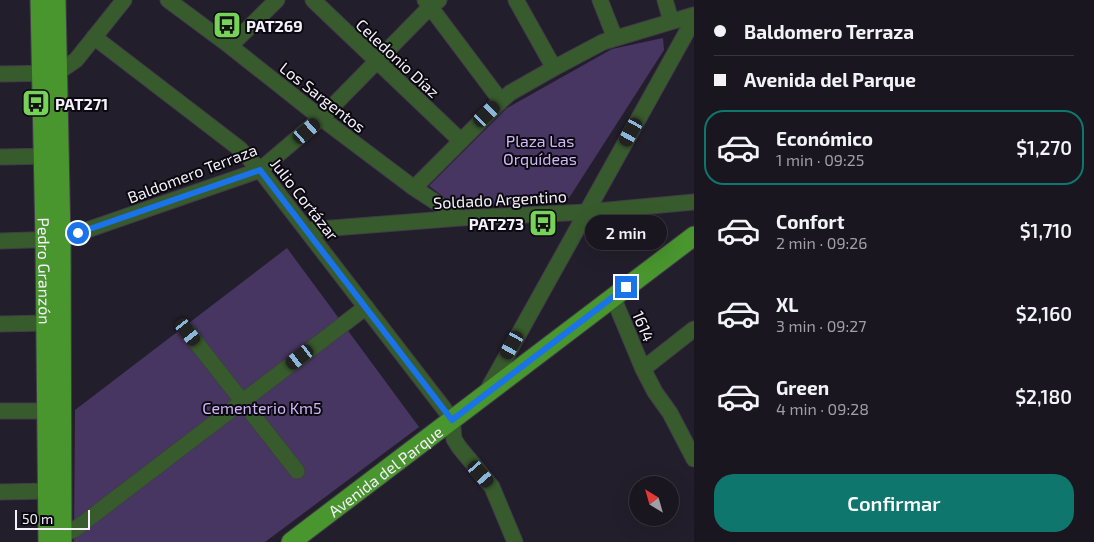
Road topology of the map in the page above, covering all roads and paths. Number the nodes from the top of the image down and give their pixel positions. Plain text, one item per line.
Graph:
1 (40, 0) edge
2 (56, 0) edge
3 (124, 0) edge
4 (168, 0) edge
5 (277, 0) edge
6 (313, 0) edge
7 (516, 0) edge
8 (600, 0) edge
9 (665, 0) edge
10 (431, 2) edge
11 (694, 17) edge
12 (671, 21) junction
13 (94, 37) junction
14 (615, 38) junction
15 (230, 46) junction
16 (376, 62) junction
17 (554, 68) junction
18 (50, 73) junction
19 (0, 74) edge
20 (501, 101) junction
21 (320, 118) junction
22 (461, 141) junction
23 (0, 156) edge
24 (51, 156) junction
25 (260, 170) junction
26 (414, 188) junction
27 (694, 202) edge
28 (587, 212) junction
29 (460, 218) junction
30 (308, 230) junction
31 (694, 236) edge
32 (53, 240) junction
33 (0, 241) edge
34 (613, 297) junction
35 (366, 307) junction
36 (46, 323) junction
37 (0, 324) edge
38 (694, 329) edge
39 (188, 332) dead end
40 (54, 354) junction
41 (643, 369) junction
42 (485, 395) junction
43 (243, 401) junction
44 (0, 411) edge
45 (47, 411) junction
46 (452, 420) junction
47 (694, 459) edge
48 (297, 471) dead end
49 (48, 491) junction
50 (0, 492) edge
51 (55, 538) edge
52 (291, 542) edge
53 (515, 542) edge

1 - 18 main road, Pedro Granzón
2 - 18 main road, Pedro Granzón
3 - 13 street
4 - 15 street, Los Sargentos
5 - 15 street
6 - 16 street, Celedonio Díaz
7 - 17 street
8 - 14 street
9 - 12 street
10 - 16 street, Baldomero Terraza
10 - 20 street
11 - 12 street
11 - 28 street
12 - 14 street
13 - 18 street
13 - 25 street, Julio Cortázar
14 - 17 street
15 - 21 street, Los Sargentos
16 - 21 street, Baldomero Terraza
16 - 22 street, Celedonio Díaz
17 - 20 street
18 - 19 street
18 - 24 main road, Pedro Granzón
20 - 22 street
21 - 25 street, Baldomero Terraza
21 - 26 street, Los Sargentos
22 - 26 street
23 - 24 street
24 - 32 main road, Pedro Granzón
25 - 30 street, Julio Cortázar
25 - 32 street, Baldomero Terraza
26 - 29 street, Los Sargentos
27 - 28 street, Soldado Argentino
28 - 29 street, Soldado Argentino
28 - 42 street
29 - 30 street, Soldado Argentino
30 - 35 street, Julio Cortázar
31 - 34 main road, Avenida del Parque
32 - 33 street, Baldomero Terraza
32 - 36 main road, Pedro Granzón
32 - 40 main road, Pedro Granzón
34 - 41 street, 1614
34 - 42 main road, Avenida del Parque
35 - 43 street
35 - 46 street, Julio Cortázar
36 - 37 street
36 - 40 main road, Pedro Granzón
38 - 41 street
39 - 43 street
40 - 45 main road, Pedro Granzón
40 - 51 main road, Pedro Granzón
41 - 47 street, 1614
42 - 46 main road, Avenida del Parque
43 - 48 street
43 - 51 street
44 - 45 street
45 - 49 main road, Pedro Granzón
46 - 52 main road, Avenida del Parque
46 - 53 street
49 - 50 street
49 - 51 main road, Pedro Granzón

